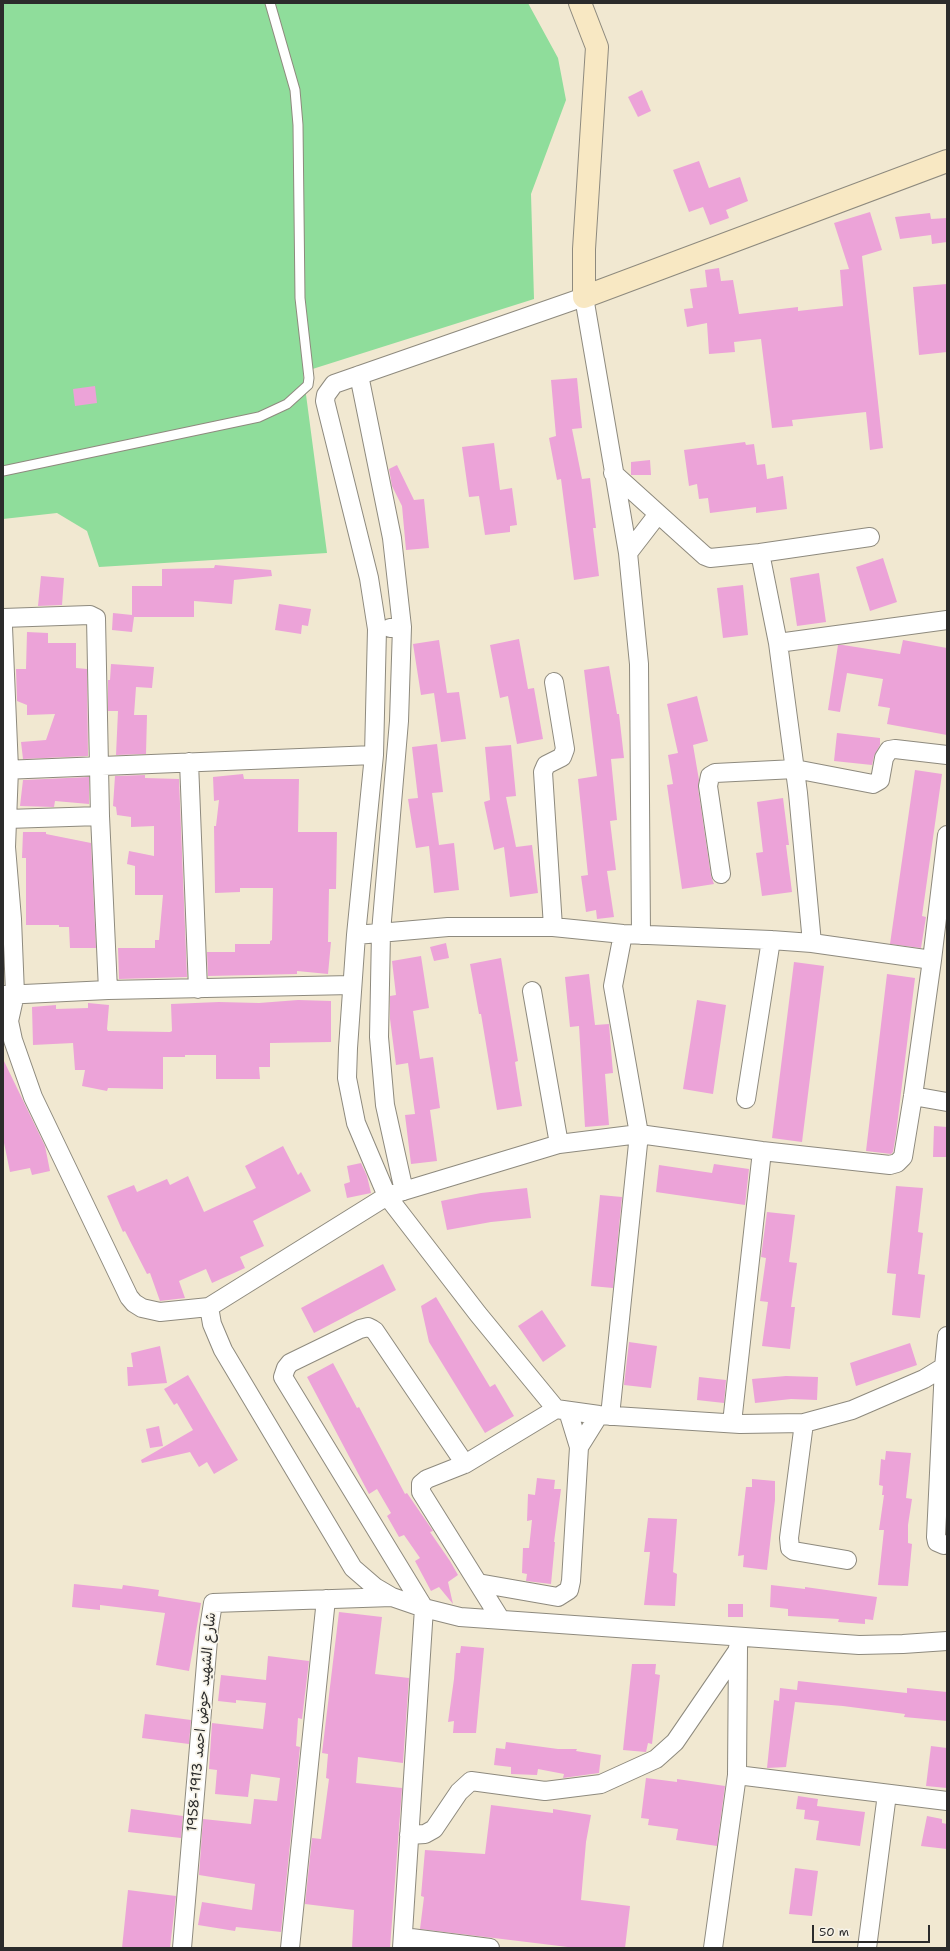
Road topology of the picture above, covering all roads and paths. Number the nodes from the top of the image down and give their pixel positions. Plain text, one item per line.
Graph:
1 (270, 3) edge
2 (580, 3) edge
3 (947, 161) edge
4 (584, 297) junction
5 (359, 375) junction
6 (3, 471) edge
7 (614, 473) junction
8 (658, 514) junction
9 (870, 537) dead end
10 (628, 553) junction
11 (760, 553) junction
12 (3, 618) edge
13 (947, 620) edge
14 (3, 627) edge
15 (402, 627) junction
16 (377, 629) junction
17 (778, 643) junction
18 (4, 675) edge
19 (554, 682) dead end
20 (374, 755) junction
21 (947, 755) edge
22 (189, 762) junction
23 (98, 766) junction
24 (795, 769) junction
25 (6, 770) edge
26 (100, 816) junction
27 (7, 819) junction
28 (947, 835) edge
29 (4, 847) edge
30 (721, 874) dead end
31 (8, 920) edge
32 (553, 927) junction
33 (381, 932) junction
34 (623, 934) junction
35 (356, 935) junction
36 (641, 935) junction
37 (771, 940) junction
38 (812, 943) junction
39 (932, 960) junction
40 (352, 985) junction
41 (198, 989) junction
42 (108, 990) junction
43 (532, 991) dead end
44 (9, 995) edge
45 (913, 1096) junction
46 (746, 1100) dead end
47 (947, 1102) edge
48 (639, 1134) junction
49 (559, 1144) junction
50 (762, 1151) junction
51 (404, 1191) junction
52 (387, 1196) junction
53 (209, 1307) junction
54 (947, 1336) edge
55 (945, 1366) edge
56 (562, 1410) junction
57 (604, 1416) junction
58 (732, 1423) junction
59 (804, 1423) junction
60 (579, 1447) junction
61 (465, 1464) junction
62 (947, 1544) edge
63 (847, 1560) dead end
64 (478, 1583) junction
65 (392, 1598) junction
66 (326, 1599) junction
67 (424, 1608) junction
68 (501, 1620) junction
69 (947, 1640) edge
70 (738, 1643) junction
71 (737, 1775) junction
72 (887, 1794) junction
73 (947, 1801) edge
74 (409, 1835) junction
75 (402, 1943) edge
76 (182, 1948) edge
77 (290, 1948) edge
78 (490, 1948) edge
79 (713, 1948) edge
80 (867, 1948) edge

1 - 6 lane
2 - 4 street
3 - 4 street
4 - 5 street
4 - 7 street
5 - 15 street
5 - 16 street
7 - 8 street
7 - 10 street
8 - 10 street
8 - 11 street
9 - 11 street
10 - 36 street
11 - 17 street
12 - 23 street
13 - 17 street
14 - 18 street
15 - 16 street
15 - 33 street
16 - 20 street
17 - 24 street
18 - 25 street
19 - 32 street
20 - 22 street
20 - 35 street
21 - 24 street
22 - 23 street
22 - 41 street
23 - 25 street
23 - 26 street
24 - 30 street
24 - 38 street
25 - 27 street
26 - 27 street
26 - 42 street
27 - 29 street
28 - 39 street
29 - 31 street
31 - 44 street
32 - 33 street
32 - 34 street
33 - 35 street
33 - 51 street
34 - 36 street
34 - 48 street
35 - 40 street
36 - 37 street
37 - 38 street
37 - 46 street
38 - 39 street
39 - 45 street
40 - 41 street
40 - 52 street
41 - 42 street
42 - 44 street
43 - 49 street
44 - 53 street
45 - 47 street
45 - 50 street
48 - 49 street
48 - 50 street
48 - 57 street
49 - 51 street
50 - 58 street
51 - 52 street
52 - 53 street
52 - 56 street
53 - 65 street
54 - 55 street
55 - 59 street
55 - 62 street
56 - 57 street
56 - 60 street
56 - 61 street
57 - 58 street
57 - 60 street
58 - 59 street
59 - 63 street
60 - 64 street
61 - 64 street
61 - 67 street
64 - 68 street
65 - 66 street, شارع الشهيد حوض احمد 1913-1958
65 - 67 street
66 - 76 street, شارع الشهيد حوض احمد 1913-1958
66 - 77 street
67 - 68 street
67 - 74 street
68 - 70 street
69 - 70 street
70 - 71 street
70 - 74 street
71 - 72 street
71 - 79 street
72 - 73 street
72 - 80 street
74 - 75 street
75 - 78 street

